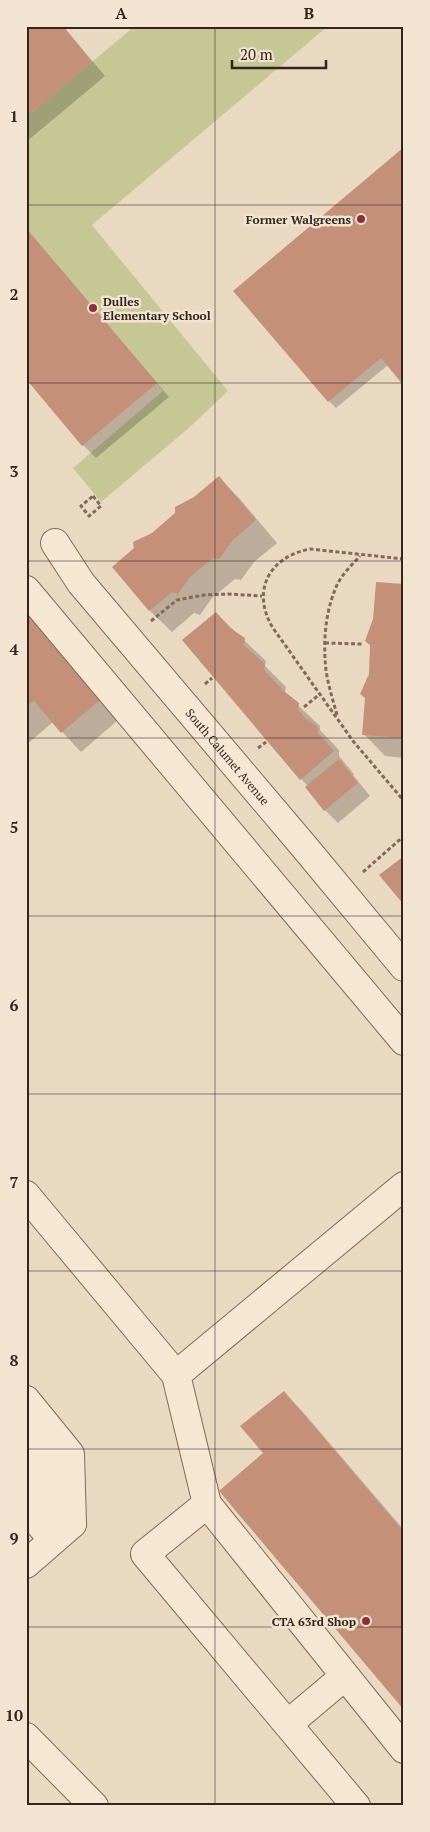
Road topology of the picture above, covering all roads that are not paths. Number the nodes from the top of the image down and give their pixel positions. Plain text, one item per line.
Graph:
1 (55, 543) dead end
2 (26, 590) edge
3 (404, 967) edge
4 (404, 1041) edge
5 (404, 1186) edge
6 (26, 1195) edge
7 (176, 1375) junction
8 (26, 1400) edge
9 (26, 1437) edge
10 (26, 1471) edge
11 (70, 1489) junction
12 (207, 1504) junction
13 (26, 1508) edge
14 (43, 1546) edge
15 (346, 1676) junction
16 (288, 1724) junction
17 (26, 1737) edge
18 (404, 1748) edge
19 (94, 1806) edge
20 (356, 1806) edge

1 - 3 lane, South Calumet Avenue
2 - 4 lane
5 - 7 lane
6 - 7 lane
7 - 12 lane
8 - 11 lane
9 - 11 lane
10 - 14 lane
11 - 14 lane
12 - 15 lane
12 - 16 lane
13 - 14 lane
15 - 16 lane
15 - 18 lane
16 - 20 lane
17 - 19 lane

